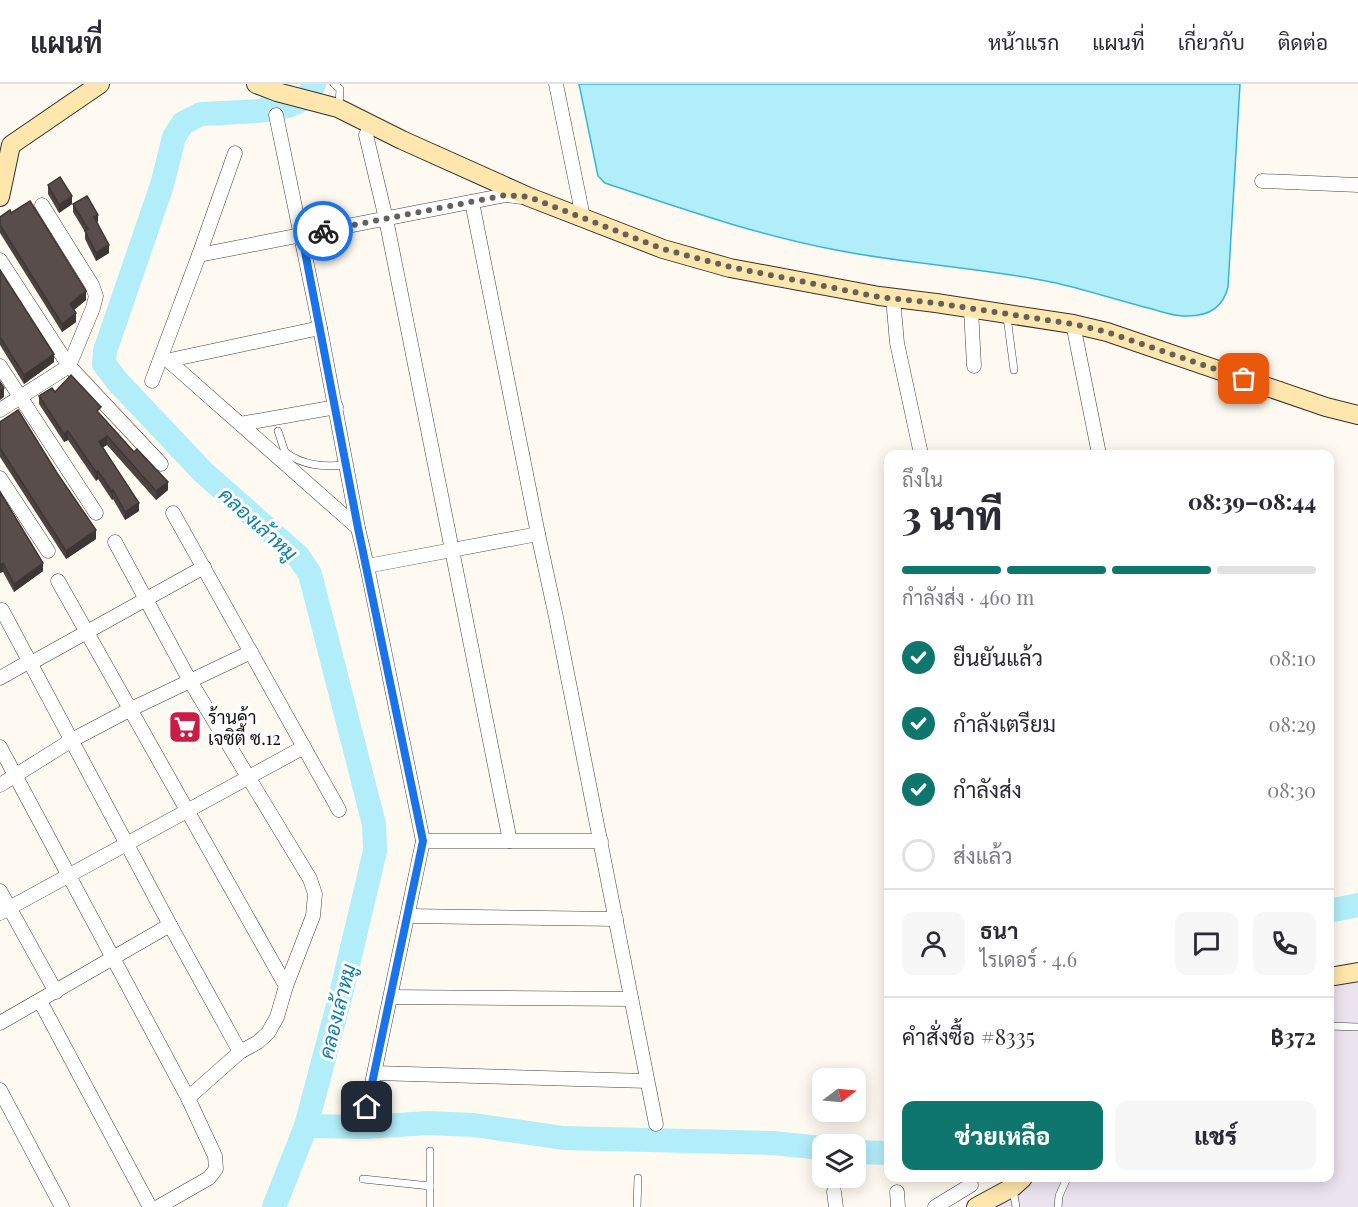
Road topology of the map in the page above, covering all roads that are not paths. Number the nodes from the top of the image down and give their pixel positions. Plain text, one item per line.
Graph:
1 (92, 84) edge
2 (100, 84) edge
3 (256, 84) edge
4 (334, 84) edge
5 (556, 84) edge
6 (334, 107) junction
7 (276, 115) dead end
8 (366, 135) dead end
9 (0, 150) edge
10 (235, 153) dead end
11 (1262, 181) dead end
12 (1358, 185) edge
13 (0, 197) edge
14 (529, 197) junction
15 (472, 202) junction
16 (42, 204) dead end
17 (583, 217) junction
18 (386, 219) junction
19 (302, 236) junction
20 (199, 255) junction
21 (0, 260) edge
22 (893, 298) junction
23 (971, 309) junction
24 (1006, 314) junction
25 (1073, 324) junction
26 (320, 328) junction
27 (166, 358) junction
28 (0, 366) edge
29 (69, 366) junction
30 (974, 366) dead end
31 (1014, 370) dead end
32 (152, 381) dead end
33 (21, 397) junction
34 (336, 408) junction
35 (0, 410) edge
36 (1358, 415) edge
37 (240, 424) junction
38 (278, 431) dead end
39 (920, 450) edge
40 (1098, 450) edge
41 (161, 464) dead end
42 (346, 465) junction
43 (0, 478) edge
44 (96, 513) dead end
45 (173, 513) dead end
46 (358, 528) junction
47 (538, 534) junction
48 (115, 542) dead end
49 (453, 549) junction
50 (48, 551) dead end
51 (367, 566) junction
52 (204, 567) junction
53 (58, 581) dead end
54 (146, 598) junction
55 (2, 610) dead end
56 (86, 632) junction
57 (251, 652) junction
58 (30, 662) junction
59 (0, 678) edge
60 (190, 681) junction
61 (129, 710) junction
62 (72, 740) junction
63 (0, 747) edge
64 (304, 747) junction
65 (15, 776) junction
66 (248, 777) junction
67 (0, 785) edge
68 (339, 810) dead end
69 (187, 811) junction
70 (423, 841) junction
71 (510, 841) junction
72 (601, 841) junction
73 (126, 843) junction
74 (69, 875) junction
75 (0, 891) edge
76 (5, 910) edge
77 (408, 916) junction
78 (616, 919) junction
79 (170, 925) junction
80 (115, 958) junction
81 (1358, 972) edge
82 (1334, 976) edge
83 (286, 986) junction
84 (56, 992) junction
85 (391, 997) junction
86 (631, 999) junction
87 (40, 1001) junction
88 (0, 1023) edge
89 (1334, 1026) edge
90 (1358, 1027) edge
91 (240, 1052) junction
92 (375, 1073) junction
93 (647, 1081) junction
94 (0, 1090) edge
95 (188, 1098) junction
96 (367, 1107) dead end
97 (656, 1124) dead end
98 (430, 1151) dead end
99 (638, 1178) dead end
100 (363, 1179) dead end
101 (1018, 1182) edge
102 (1065, 1182) edge
103 (970, 1185) dead end
104 (430, 1186) junction
105 (834, 1192) dead end
106 (897, 1192) dead end
107 (62, 1207) edge
108 (150, 1207) edge
109 (158, 1207) edge
110 (430, 1207) edge
111 (637, 1207) edge
112 (836, 1207) edge
113 (898, 1207) edge
114 (934, 1207) edge
115 (976, 1207) edge
116 (1016, 1207) edge
117 (1058, 1207) edge

1 - 9 street
2 - 13 street
3 - 6 street
4 - 6 lane
5 - 17 street
6 - 14 street
7 - 19 street
8 - 18 street
10 - 20 street
11 - 12 street
14 - 15 street
14 - 17 street
15 - 18 street
15 - 47 street
16 - 29 street
17 - 22 street
18 - 19 street
18 - 49 street
19 - 20 street
19 - 26 street
20 - 27 street
21 - 29 street
22 - 23 street
22 - 39 street
23 - 24 street
23 - 30 street
24 - 25 street
24 - 31 lane
25 - 36 street
25 - 40 street
26 - 27 street
26 - 34 street
27 - 32 street
27 - 37 street
28 - 33 street
29 - 33 street
29 - 41 street
33 - 35 street
33 - 44 street
34 - 37 street
34 - 42 street
37 - 46 street
38 - 42 lane
42 - 46 street
43 - 50 street
45 - 52 street
46 - 51 street
47 - 49 street
47 - 72 street
48 - 54 street
49 - 51 street
49 - 71 street
51 - 70 street
52 - 54 street
52 - 57 street
53 - 56 street
54 - 56 street
54 - 60 street
55 - 58 street
56 - 58 street
56 - 61 street
57 - 60 street
57 - 64 street
58 - 59 street
58 - 62 street
60 - 61 street
60 - 66 street
61 - 62 street
61 - 69 street
62 - 65 street
62 - 73 street
63 - 65 street
64 - 66 street
64 - 68 street
65 - 67 street
65 - 74 street
66 - 69 street
66 - 83 street
69 - 73 street
69 - 83 street
70 - 71 street
70 - 77 street
71 - 72 street
72 - 78 street
73 - 74 street
73 - 79 street
74 - 76 street
74 - 80 street
75 - 76 street
76 - 84 street
77 - 78 street
77 - 85 street
78 - 86 street
79 - 80 street
79 - 91 street
80 - 84 street
80 - 95 street
81 - 82 street
83 - 91 street
84 - 87 street
85 - 86 street
85 - 92 street
86 - 93 street
87 - 88 street
87 - 108 street
89 - 90 lane
91 - 95 street
92 - 93 street
92 - 96 street
93 - 97 street
94 - 107 street
95 - 109 street
98 - 104 lane
99 - 111 lane
100 - 104 lane
101 - 115 street
101 - 116 lane
102 - 117 lane
103 - 114 street
104 - 110 lane
105 - 112 street
106 - 113 street

